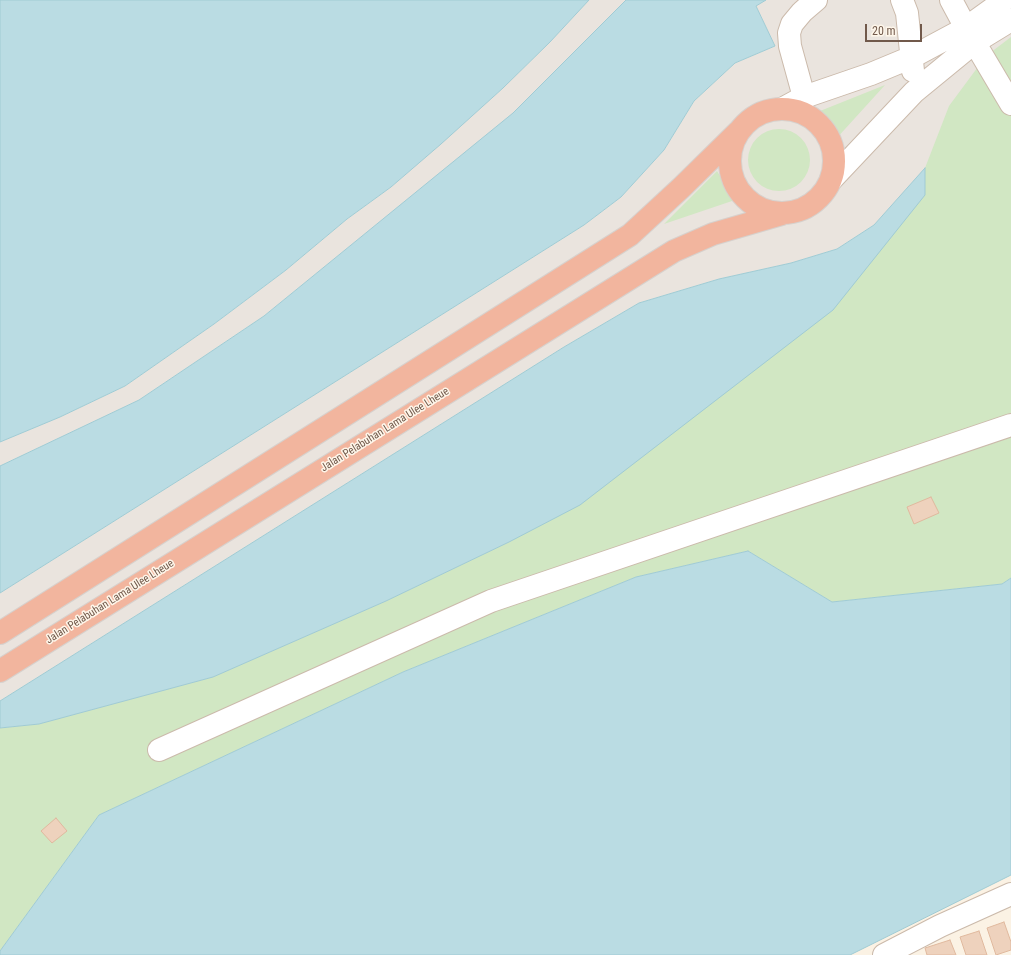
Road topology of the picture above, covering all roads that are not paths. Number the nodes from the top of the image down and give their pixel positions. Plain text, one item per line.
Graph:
1 (816, 0) edge
2 (902, 0) edge
3 (951, 0) edge
4 (1006, 21) edge
5 (971, 35) junction
6 (912, 57) junction
7 (914, 92) junction
8 (804, 97) junction
9 (1011, 104) edge
10 (782, 109) junction
11 (738, 132) junction
12 (831, 180) junction
13 (782, 214) junction
14 (1011, 425) edge
15 (0, 633) edge
16 (0, 671) edge
17 (159, 750) dead end
18 (1011, 894) edge
19 (884, 955) edge

1 - 8 street
2 - 6 street
3 - 5 street
4 - 5 street
5 - 6 street
5 - 7 street
5 - 9 street
6 - 7 street
6 - 8 street
7 - 12 street
8 - 10 street
10 - 11 highway
10 - 12 highway
11 - 13 highway
11 - 15 highway
12 - 13 highway
13 - 16 highway, Jalan Pelabuhan Lama Ulee Lheue
14 - 17 street
18 - 19 street

